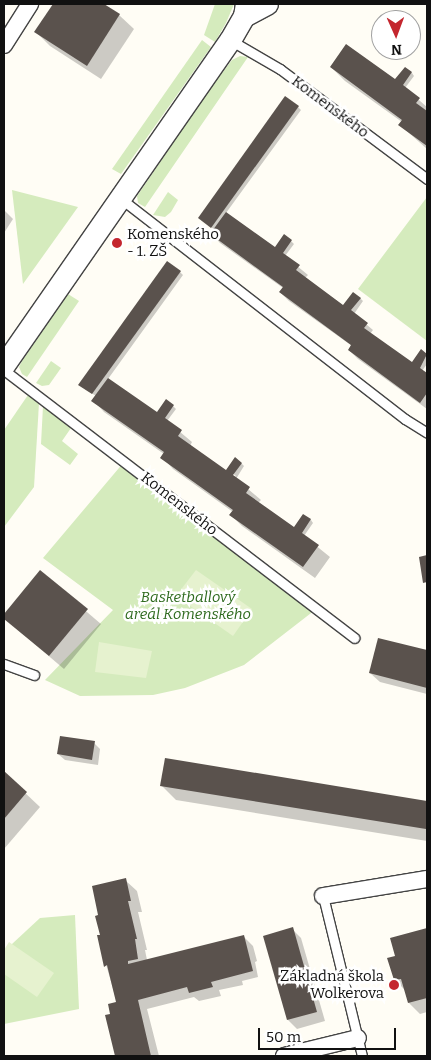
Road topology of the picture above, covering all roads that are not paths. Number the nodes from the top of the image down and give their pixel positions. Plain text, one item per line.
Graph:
1 (30, 4) edge
2 (267, 4) edge
3 (245, 10) edge
4 (230, 40) junction
5 (4, 45) edge
6 (427, 179) edge
7 (119, 197) junction
8 (4, 365) edge
9 (4, 370) edge
10 (427, 433) edge
11 (354, 638) dead end
12 (4, 664) edge
13 (34, 675) dead end
14 (427, 879) edge
15 (323, 896) joint
16 (358, 1038) junction
17 (284, 1056) edge
18 (362, 1056) edge

1 - 5 street
2 - 3 street
3 - 4 street
4 - 6 lane, Komenského
4 - 7 street
7 - 8 street
7 - 10 lane
9 - 11 lane, Komenského
12 - 13 lane
14 - 15 street
15 - 16 lane
16 - 17 street
16 - 18 lane

